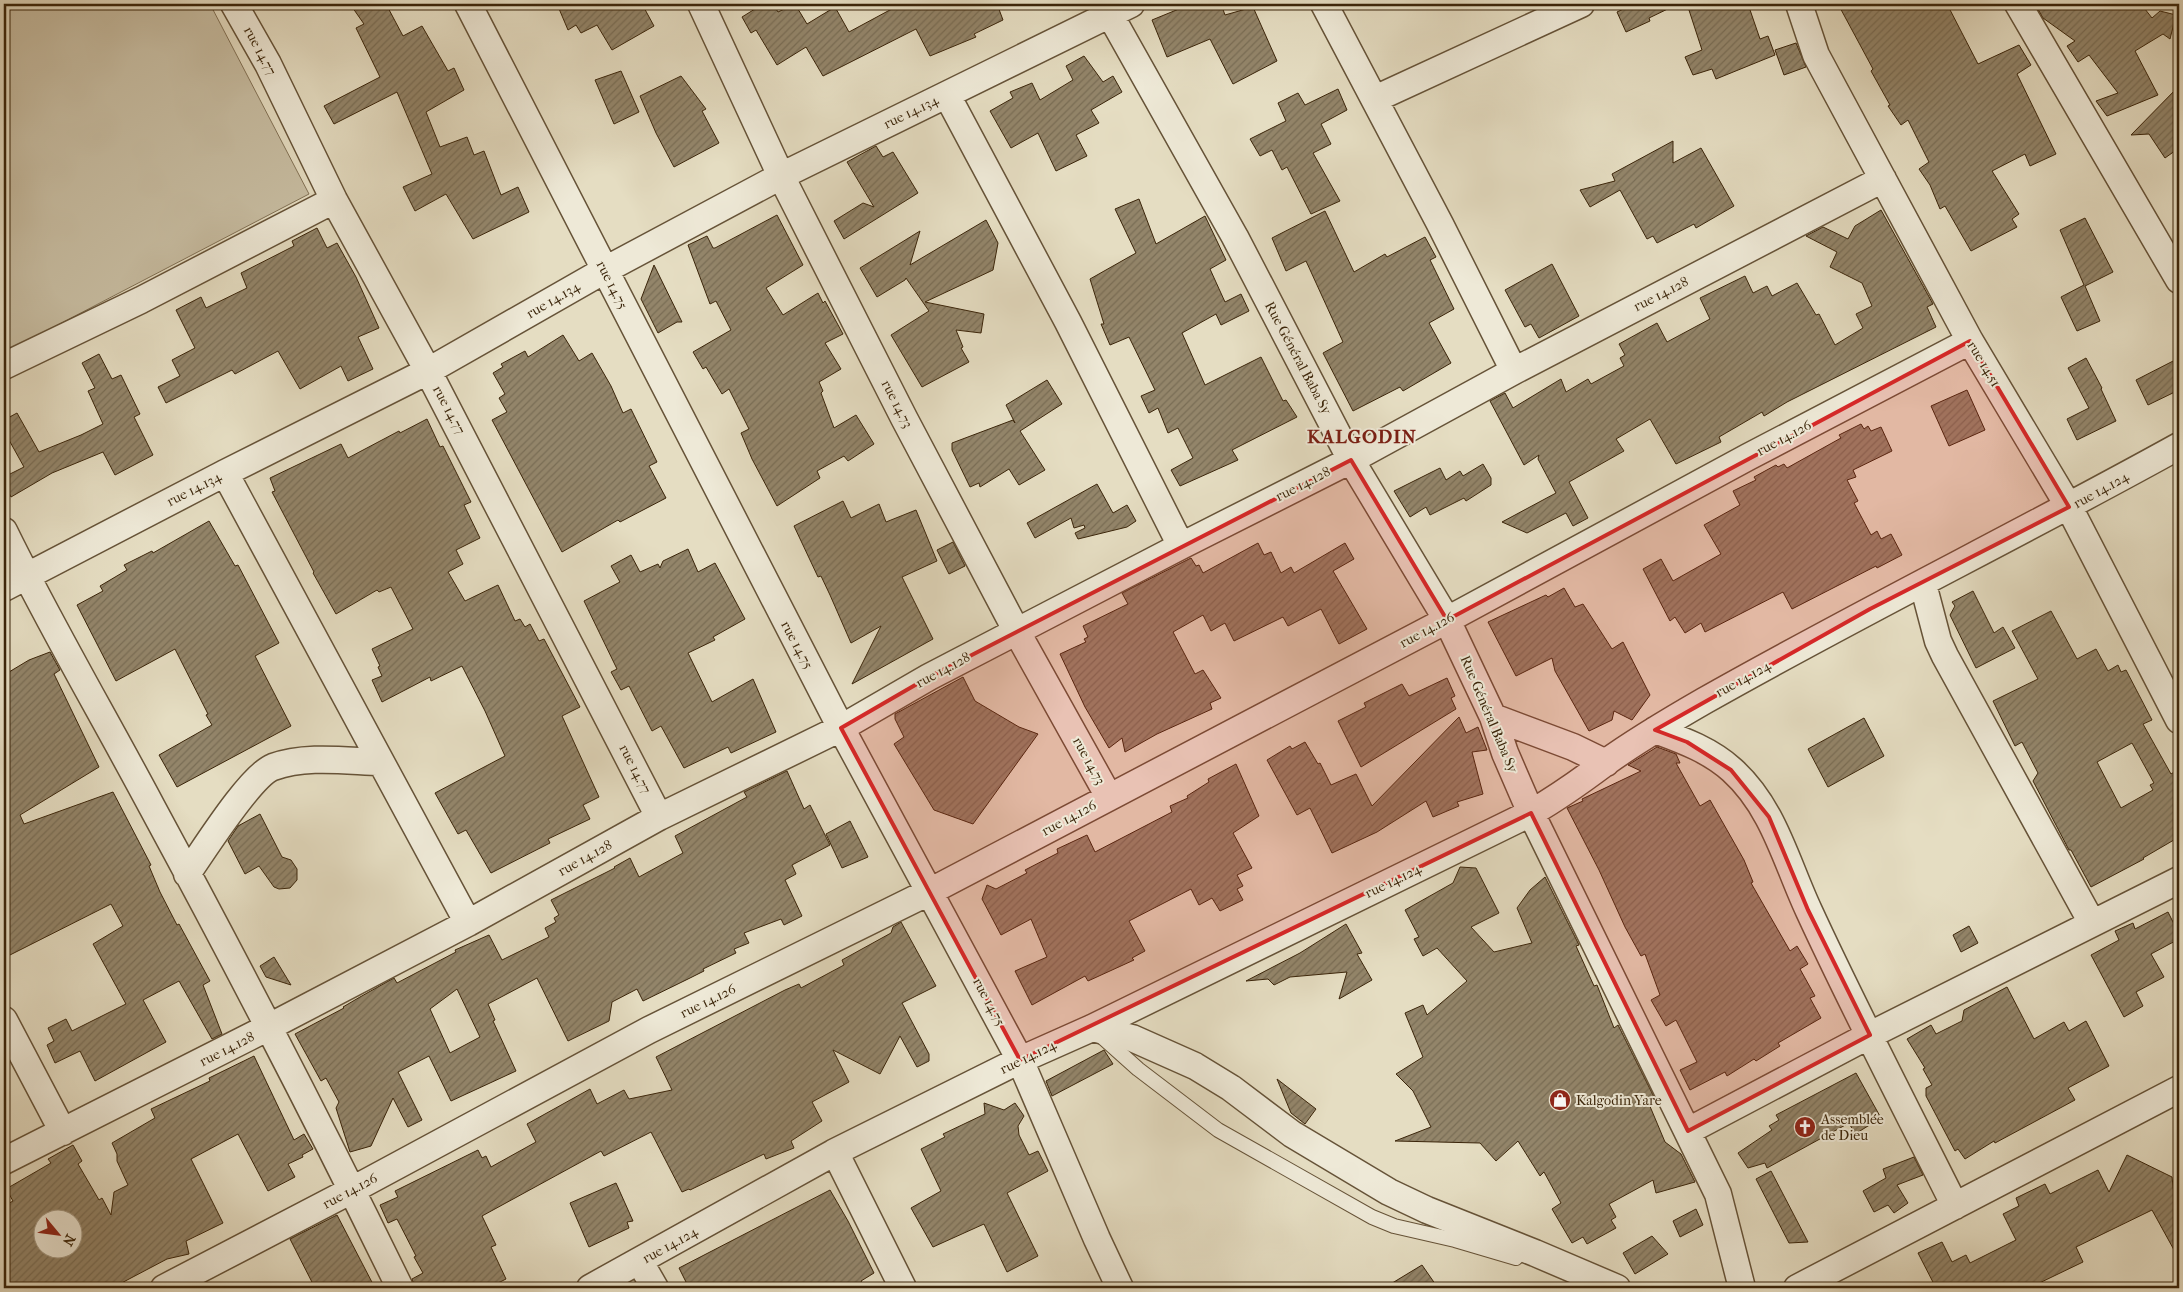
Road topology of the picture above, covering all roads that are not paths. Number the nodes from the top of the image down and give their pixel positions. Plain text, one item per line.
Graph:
1 (234, 4) edge
2 (468, 4) edge
3 (701, 4) edge
4 (1324, 4) edge
5 (1581, 4) edge
6 (1799, 4) edge
7 (2018, 4) edge
8 (1114, 7) edge
9 (947, 95) junction
10 (1375, 99) junction
11 (781, 176) junction
12 (1883, 179) junction
13 (334, 200) junction
14 (605, 270) junction
15 (2179, 280) edge
16 (1970, 341) junction
17 (4, 366) edge
18 (428, 371) junction
19 (1514, 371) junction
20 (2179, 446) edge
21 (1351, 460) junction
22 (225, 473) junction
23 (2069, 507) junction
24 (4, 531) edge
25 (1181, 546) junction
26 (15, 582) edge
27 (1923, 584) junction
28 (1447, 620) junction
29 (1017, 632) junction
30 (1493, 717) junction
31 (2179, 720) edge
32 (841, 728) junction
33 (1655, 730) junction
34 (381, 762) junction
35 (1606, 762) junction
36 (1109, 797) junction
37 (1530, 814) junction
38 (659, 817) junction
39 (187, 874) junction
40 (2179, 880) edge
41 (930, 892) junction
42 (468, 923) junction
43 (2092, 923) junction
44 (4, 1020) edge
45 (267, 1028) junction
46 (1092, 1028) junction
47 (1870, 1035) junction
48 (1020, 1060) junction
49 (2179, 1090) edge
50 (1688, 1131) junction
51 (64, 1132) junction
52 (835, 1152) junction
53 (4, 1161) edge
54 (352, 1190) junction
55 (1955, 1206) junction
56 (640, 1262) junction
57 (1578, 1271) junction
58 (164, 1288) edge
59 (400, 1288) edge
60 (590, 1288) edge
61 (655, 1288) edge
62 (903, 1288) edge
63 (1120, 1288) edge
64 (1616, 1288) edge
65 (1742, 1288) edge
66 (1797, 1288) edge

1 - 13 street, rue 14.77
2 - 14 street, rue 14.75
3 - 11 street, rue 14.73
4 - 10 street
5 - 10 street
6 - 12 street, rue 14.51
7 - 15 street
8 - 9 street, rue 14.134
8 - 21 street, Rue Général Baba Sy
9 - 11 street, rue 14.134
9 - 25 street
10 - 19 street
11 - 14 street, rue 14.134
11 - 29 street, rue 14.73
12 - 16 street, rue 14.51
12 - 19 street, rue 14.128
13 - 17 street
13 - 18 street, rue 14.77
14 - 18 street, rue 14.134
14 - 32 street, rue 14.75
16 - 23 street, rue 14.51
16 - 28 street, rue 14.126
18 - 22 street, rue 14.134
18 - 38 street, rue 14.77
19 - 21 street, rue 14.128
20 - 23 street, rue 14.124
21 - 25 street, rue 14.128
21 - 28 street, Rue Général Baba Sy
22 - 26 street, rue 14.134
22 - 34 street
23 - 27 street, rue 14.124
23 - 31 street, rue 14.51
24 - 26 street
25 - 29 street, rue 14.128
26 - 39 street
27 - 33 street, rue 14.124
27 - 43 street
28 - 30 street, Rue Général Baba Sy
28 - 36 street, rue 14.126
29 - 32 street, rue 14.128
29 - 36 street, rue 14.73
30 - 35 street
30 - 37 street, Rue Général Baba Sy
32 - 38 street, rue 14.128
32 - 41 street, rue 14.75
33 - 35 street, rue 14.124
33 - 47 street
34 - 39 street
34 - 42 street
35 - 37 street, rue 14.124
36 - 41 street, rue 14.126
37 - 46 street, rue 14.124
37 - 50 street, Rue Général Baba Sy
38 - 42 street, rue 14.128
39 - 45 street
40 - 43 street
41 - 48 street, rue 14.75
41 - 54 street, rue 14.126
42 - 45 street, rue 14.128
43 - 47 street
44 - 51 street
45 - 51 street, rue 14.128
45 - 54 street
46 - 48 street, rue 14.124
46 - 57 street
46 - 57 lane
47 - 50 street
47 - 55 street
48 - 52 street, rue 14.124
48 - 63 street, rue 14.75
49 - 55 street
50 - 65 street, Rue Général Baba Sy
51 - 53 street, rue 14.128
52 - 56 street, rue 14.124
52 - 62 street
54 - 58 street, rue 14.126
54 - 59 street
55 - 66 street
56 - 60 street, rue 14.124
56 - 61 street
57 - 64 street

